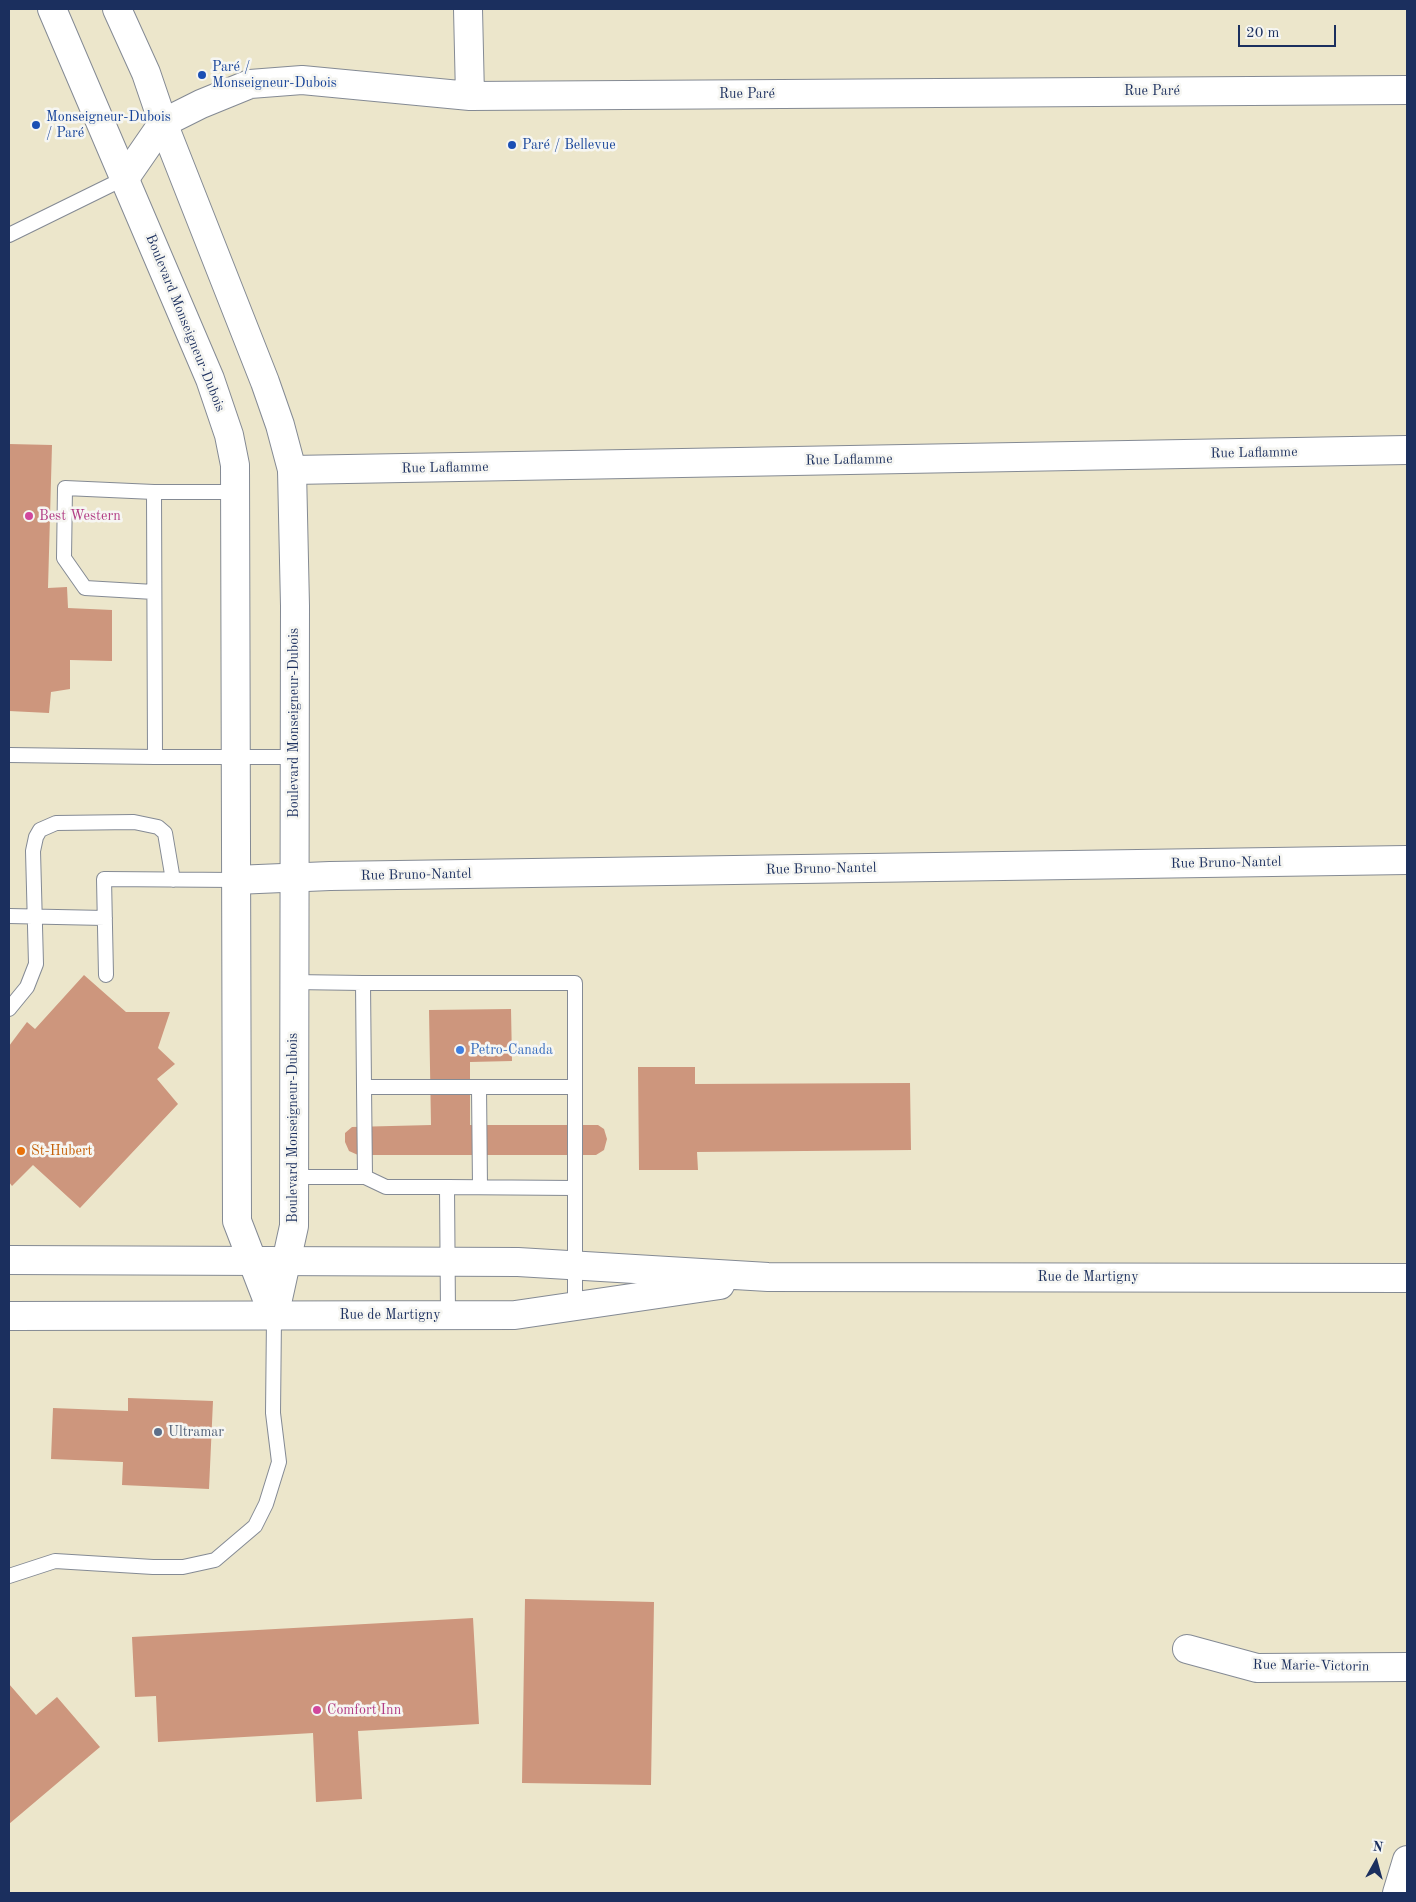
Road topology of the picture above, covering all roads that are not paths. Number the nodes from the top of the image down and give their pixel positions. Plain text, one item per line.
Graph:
1 (52, 9) edge
2 (117, 9) edge
3 (468, 9) edge
4 (1407, 90) edge
5 (470, 96) junction
6 (163, 123) junction
7 (125, 178) junction
8 (9, 235) edge
9 (1407, 450) edge
10 (292, 470) junction
11 (154, 492) junction
12 (236, 492) junction
13 (154, 592) junction
14 (9, 755) edge
15 (155, 757) junction
16 (236, 757) junction
17 (293, 757) junction
18 (1407, 860) edge
19 (293, 877) junction
20 (173, 880) junction
21 (235, 880) junction
22 (9, 916) edge
23 (34, 917) junction
24 (105, 918) junction
25 (106, 975) dead end
26 (293, 982) junction
27 (358, 983) junction
28 (9, 1009) edge
29 (364, 1087) junction
30 (479, 1087) junction
31 (575, 1087) junction
32 (294, 1176) junction
33 (365, 1177) junction
34 (447, 1187) junction
35 (480, 1187) junction
36 (575, 1188) junction
37 (9, 1260) edge
38 (251, 1261) junction
39 (287, 1261) junction
40 (447, 1262) junction
41 (576, 1264) junction
42 (768, 1277) junction
43 (1407, 1278) edge
44 (576, 1308) junction
45 (448, 1315) junction
46 (9, 1316) edge
47 (274, 1317) junction
48 (9, 1576) edge
49 (1187, 1649) dead end
50 (1407, 1667) edge
51 (1407, 1860) edge
52 (1397, 1893) edge

1 - 7 street, Boulevard Monseigneur-Dubois
2 - 6 street, Boulevard Monseigneur-Dubois
3 - 5 street
4 - 5 street, Rue Paré
5 - 6 street, Rue Paré
6 - 7 street, Rue Paré
6 - 10 street, Boulevard Monseigneur-Dubois
7 - 8 lane
7 - 12 street, Boulevard Monseigneur-Dubois
9 - 10 street, Rue Laflamme
10 - 17 street, Boulevard Monseigneur-Dubois
11 - 12 lane
11 - 13 lane
11 - 13 lane
12 - 16 street, Boulevard Monseigneur-Dubois
13 - 15 lane
14 - 15 lane
15 - 16 lane
16 - 17 lane
16 - 21 street, Boulevard Monseigneur-Dubois
17 - 19 street, Boulevard Monseigneur-Dubois
18 - 19 street, Rue Bruno-Nantel
19 - 21 street, Rue Bruno-Nantel
19 - 26 street, Boulevard Monseigneur-Dubois
20 - 21 lane
20 - 23 lane
20 - 24 lane
21 - 38 street, Boulevard Monseigneur-Dubois
22 - 23 lane
23 - 24 lane
23 - 28 lane
24 - 25 lane
26 - 27 lane
26 - 32 street, Boulevard Monseigneur-Dubois
27 - 29 lane
27 - 31 lane
29 - 30 lane
29 - 33 lane
30 - 31 lane
30 - 35 lane
31 - 36 lane
32 - 33 lane
32 - 39 street, Boulevard Monseigneur-Dubois
33 - 34 lane
34 - 35 lane
34 - 40 lane
35 - 36 lane
36 - 41 lane
37 - 38 street, Rue de Martigny
38 - 39 street, Rue de Martigny
38 - 47 street, Boulevard Monseigneur-Dubois
39 - 40 street, Rue de Martigny
39 - 47 street, Boulevard Monseigneur-Dubois
40 - 41 street, Rue de Martigny
40 - 45 lane
41 - 42 street, Rue de Martigny
41 - 44 lane
42 - 43 street, Rue de Martigny
42 - 44 street, Rue de Martigny
44 - 45 street, Rue de Martigny
45 - 47 street, Rue de Martigny
46 - 47 street, Rue de Martigny
47 - 48 lane
49 - 50 street, Rue Marie-Victorin
51 - 52 street

